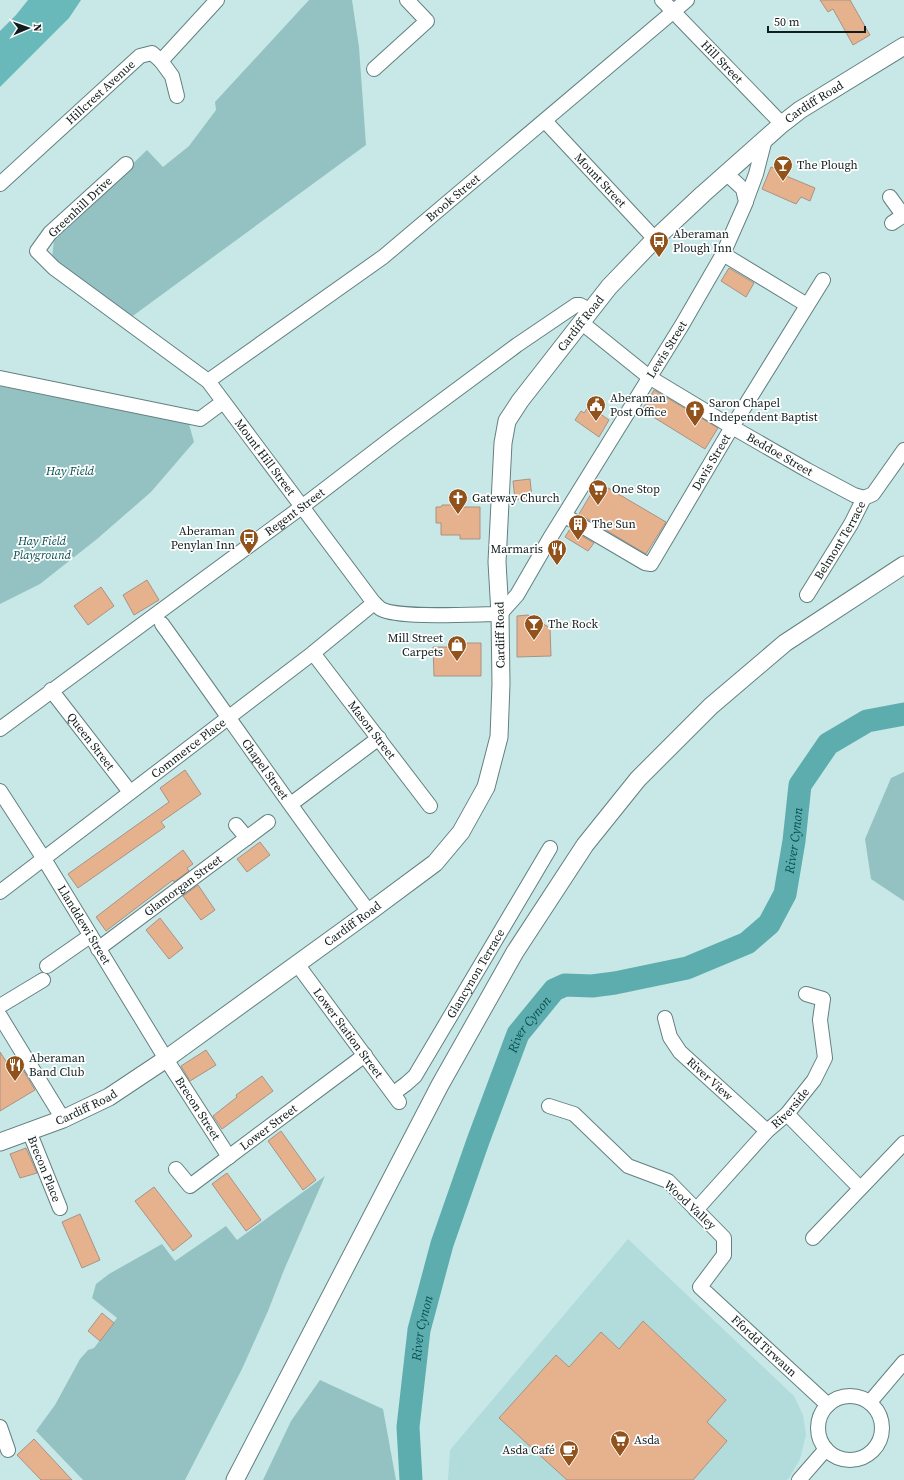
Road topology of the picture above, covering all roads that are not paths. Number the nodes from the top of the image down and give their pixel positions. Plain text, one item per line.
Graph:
1 (217, 0) edge
2 (406, 0) edge
3 (662, 0) edge
4 (687, 0) edge
5 (673, 12) junction
6 (904, 46) edge
7 (161, 60) junction
8 (374, 69) dead end
9 (177, 96) dead end
10 (545, 121) junction
11 (782, 124) junction
12 (765, 139) junction
13 (126, 164) dead end
14 (726, 174) junction
15 (0, 184) edge
16 (890, 197) dead end
17 (746, 202) junction
18 (900, 218) edge
19 (655, 239) junction
20 (37, 251) joint
21 (724, 254) junction
22 (823, 280) dead end
23 (807, 305) junction
24 (586, 317) junction
25 (649, 377) junction
26 (0, 378) edge
27 (208, 381) junction
28 (223, 402) junction
29 (732, 427) junction
30 (904, 450) edge
31 (864, 498) junction
32 (303, 506) junction
33 (565, 516) junction
34 (904, 565) edge
35 (807, 595) dead end
36 (374, 603) junction
37 (500, 614) junction
38 (162, 624) dead end
39 (313, 653) junction
40 (51, 690) junction
41 (229, 716) junction
42 (0, 728) edge
43 (379, 738) junction
44 (0, 791) edge
45 (130, 792) junction
46 (292, 804) junction
47 (430, 806) dead end
48 (268, 822) dead end
49 (236, 825) dead end
50 (247, 838) junction
51 (550, 848) dead end
52 (44, 859) junction
53 (0, 892) edge
54 (369, 912) junction
55 (90, 936) junction
56 (98, 949) junction
57 (297, 964) junction
58 (47, 966) dead end
59 (43, 980) dead end
60 (806, 994) dead end
61 (0, 1006) edge
62 (665, 1018) dead end
63 (1, 1021) edge
64 (365, 1055) junction
65 (166, 1059) junction
66 (396, 1097) joint
67 (549, 1106) dead end
68 (787, 1114) junction
69 (63, 1119) junction
70 (29, 1131) junction
71 (767, 1132) junction
72 (0, 1142) edge
73 (904, 1143) edge
74 (229, 1157) junction
75 (176, 1168) dead end
76 (860, 1188) junction
77 (60, 1208) dead end
78 (696, 1210) junction
79 (813, 1238) dead end
80 (700, 1287) joint
81 (904, 1362) edge
82 (870, 1402) junction
83 (828, 1405) junction
84 (0, 1427) edge
85 (826, 1449) junction
86 (8, 1450) dead end
87 (235, 1480) edge
88 (799, 1480) edge

1 - 7 street
2 - 8 street
3 - 5 street, Hill Street
4 - 5 street, Brook Street
5 - 10 street, Brook Street
5 - 11 street, Hill Street
6 - 11 main road, Cardiff Road
7 - 9 street
7 - 15 street, Hillcrest Avenue
10 - 19 street, Mount Street
10 - 27 street, Brook Street
11 - 12 main road, Cardiff Road
12 - 14 main road, Cardiff Road
12 - 17 street, Lewis Street
13 - 20 street, Greenhill Drive
14 - 17 street
14 - 19 main road, Cardiff Road
16 - 18 street
17 - 21 street, Lewis Street
19 - 24 main road, Cardiff Road
20 - 27 street, Mount Hill Street
21 - 23 street
21 - 25 street, Lewis Street
22 - 23 street, Davis Street
23 - 29 street, Davis Street
24 - 25 street, Beddoe Street
24 - 32 street, Regent Street
24 - 37 main road, Cardiff Road
25 - 29 street, Beddoe Street
25 - 33 street, Lewis Street
26 - 28 street
27 - 28 street, Mount Hill Street
28 - 32 street, Mount Hill Street
29 - 31 street, Beddoe Street
29 - 33 street, Davis Street
30 - 31 street, Belmont Terrace
31 - 35 street, Belmont Terrace
32 - 36 street, Mount Hill Street
32 - 40 street, Regent Street
33 - 37 street, Lewis Street
34 - 87 main road
36 - 37 street, Mount Hill Street
36 - 39 street, Commerce Place
37 - 54 main road, Cardiff Road
38 - 41 street, Chapel Street
39 - 41 street, Commerce Place
39 - 43 street, Mason Street
40 - 42 street, Regent Street
40 - 45 street, Queen Street
41 - 45 street, Commerce Place
41 - 46 street, Chapel Street
43 - 46 street
43 - 47 street, Mason Street
44 - 52 street, Llanddewi Street
45 - 52 street, Commerce Place
46 - 54 street, Chapel Street
48 - 50 street, Glamorgan Street
49 - 50 street
50 - 56 street, Glamorgan Street
51 - 66 street, Glancynon Terrace
52 - 53 street, Commerce Place
52 - 55 street, Llanddewi Street
54 - 57 main road, Cardiff Road
55 - 56 street, Llanddewi Street
55 - 58 street
56 - 65 street, Llanddewi Street
57 - 64 street, Lower Station Street
57 - 65 main road, Cardiff Road
59 - 61 street
60 - 68 street, Riverside
62 - 71 street, River View
63 - 69 street
64 - 66 street, Lower Station Street
64 - 74 street, Lower Street
65 - 69 main road, Cardiff Road
65 - 74 street, Brecon Street
67 - 78 street, Wood Valley
68 - 71 street, Riverside
68 - 76 street
69 - 70 main road, Cardiff Road
70 - 72 main road, Cardiff Road
70 - 77 street, Brecon Place
71 - 78 street, Riverside
73 - 76 street
74 - 75 street, Lower Street
76 - 79 street
78 - 80 street, Wood Valley
80 - 83 street, Ffordd Tirwaun
81 - 82 street
82 - 83 street
82 - 85 street
83 - 85 street
84 - 86 street
85 - 88 street

